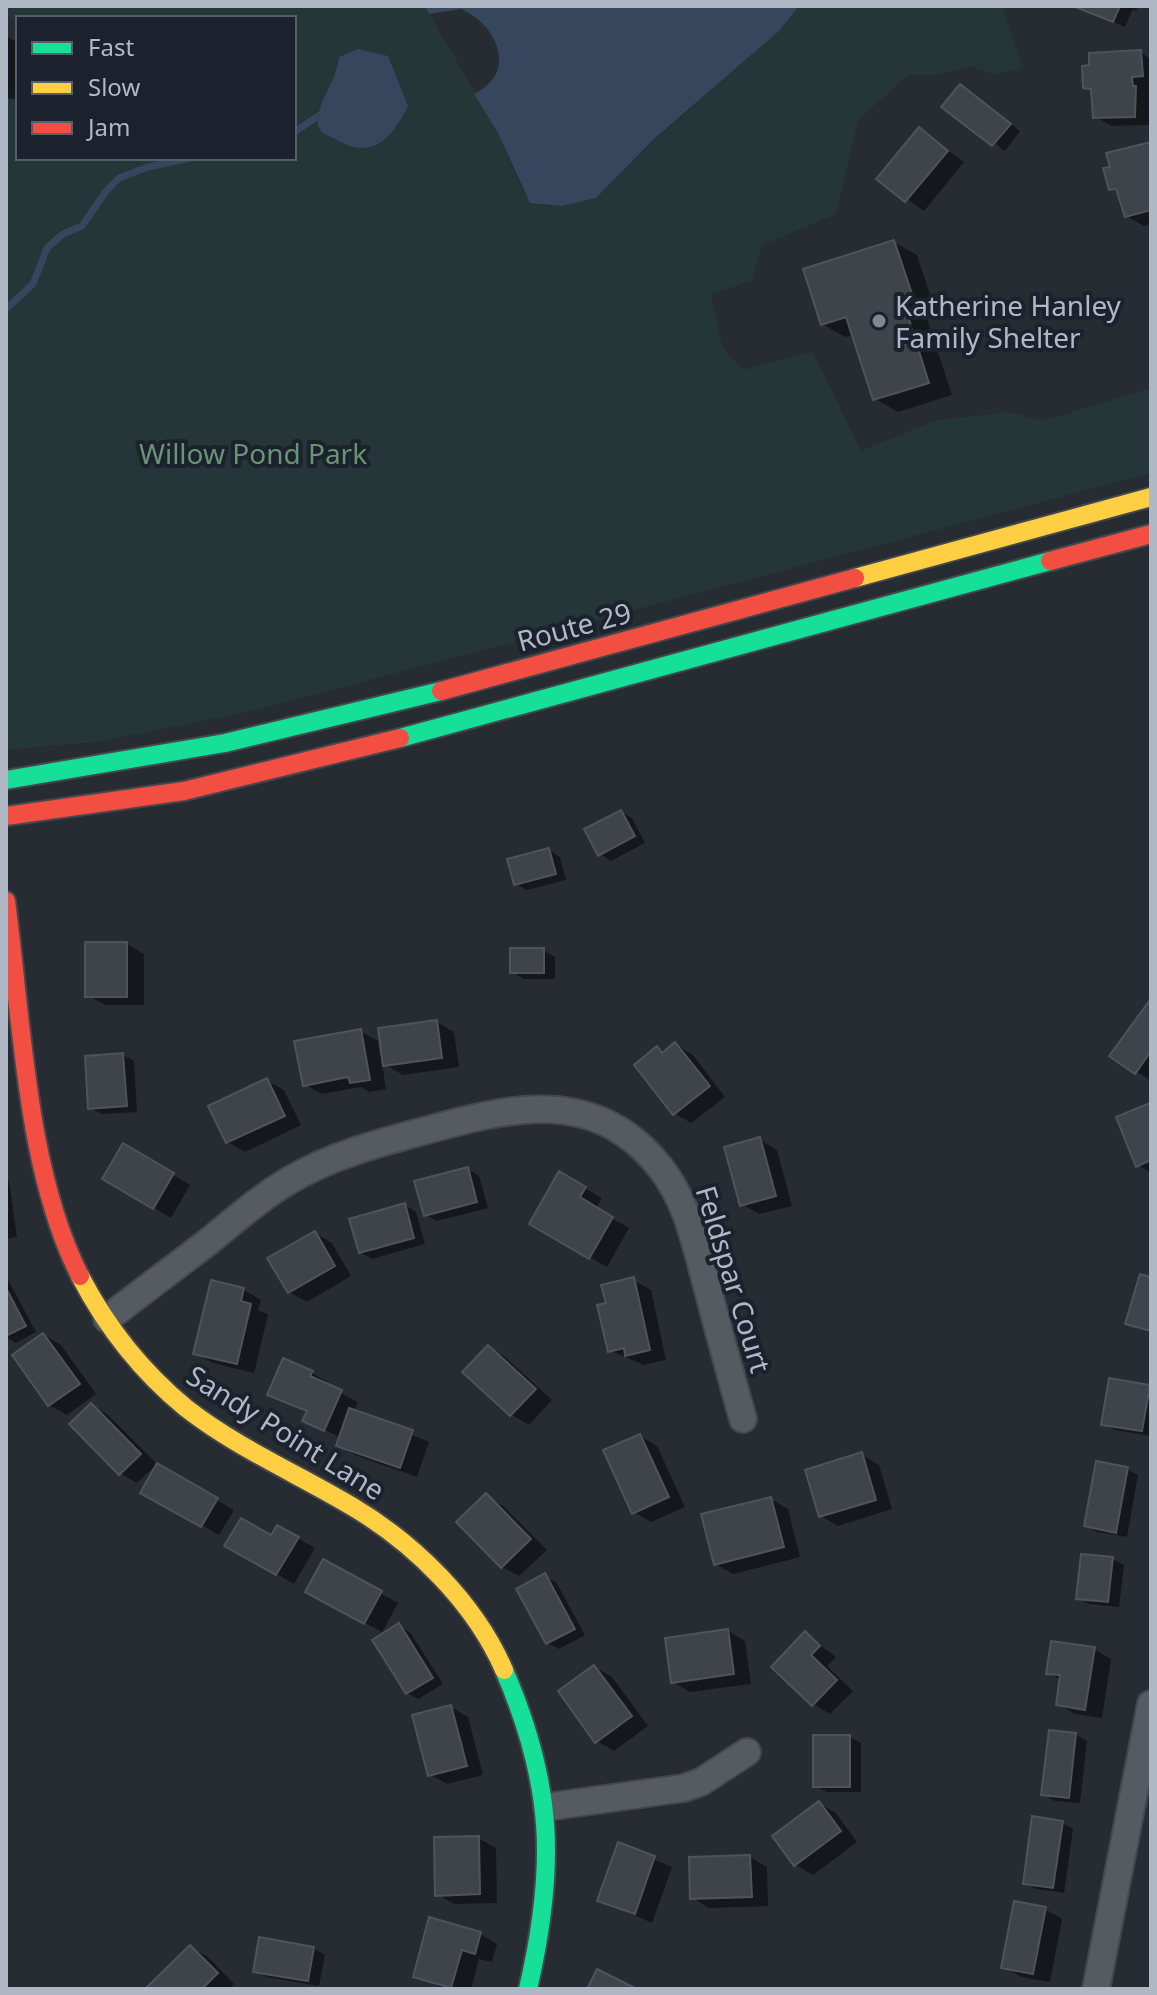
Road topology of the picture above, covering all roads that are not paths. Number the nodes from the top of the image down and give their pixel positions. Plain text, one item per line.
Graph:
1 (1151, 497) edge
2 (1151, 534) edge
3 (6, 780) edge
4 (6, 816) edge
5 (6, 901) edge
6 (107, 1319) junction
7 (743, 1419) dead end
8 (1151, 1704) edge
9 (747, 1752) dead end
10 (547, 1807) junction
11 (528, 1989) edge
12 (1096, 1989) edge

1 - 3 main road, Route 29
2 - 4 main road
5 - 6 main road, Sandy Point Lane
6 - 7 street, Feldspar Court
6 - 10 main road, Sandy Point Lane
8 - 12 street
9 - 10 street
10 - 11 main road, Sandy Point Lane

